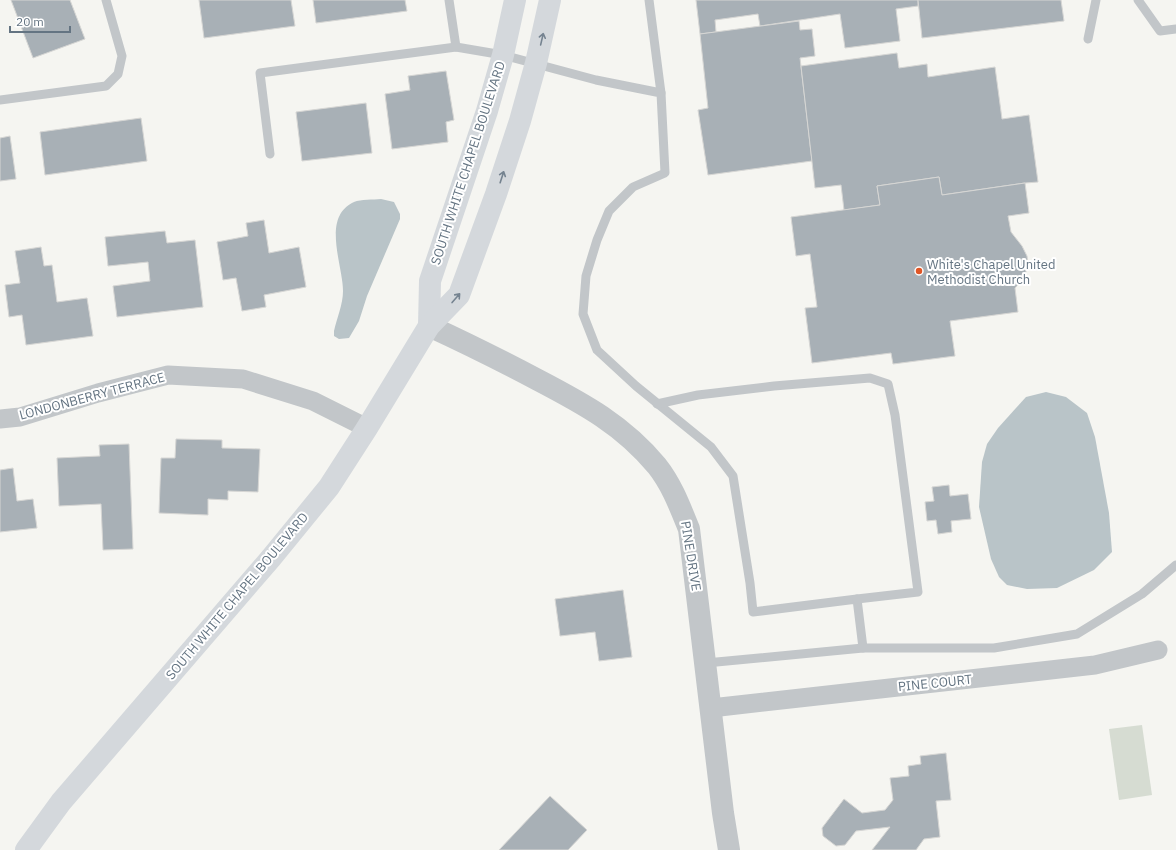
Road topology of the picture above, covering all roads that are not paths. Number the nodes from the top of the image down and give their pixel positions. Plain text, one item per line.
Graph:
1 (106, 0) edge
2 (449, 0) edge
3 (515, 0) edge
4 (550, 0) edge
5 (648, 0) edge
6 (1096, 0) edge
7 (1138, 0) edge
8 (1176, 29) edge
9 (1088, 39) dead end
10 (456, 47) junction
11 (503, 54) junction
12 (536, 63) junction
13 (661, 93) junction
14 (0, 100) edge
15 (270, 154) dead end
16 (429, 326) junction
17 (657, 404) junction
18 (0, 419) edge
19 (367, 428) junction
20 (1176, 565) edge
21 (857, 599) junction
22 (863, 648) junction
23 (1158, 650) dead end
24 (706, 663) junction
25 (711, 708) junction
26 (26, 850) edge
27 (729, 850) edge

1 - 14 lane
2 - 10 lane
3 - 11 main road, SOUTH WHITE CHAPEL BOULEVARD
12 -> 4 main road, SOUTH WHITE CHAPEL BOULEVARD
5 - 13 lane
6 - 9 lane
7 - 8 lane
10 - 11 lane
10 - 15 lane
11 - 12 lane
11 - 16 main road, SOUTH WHITE CHAPEL BOULEVARD
12 - 13 lane
16 -> 12 main road, SOUTH WHITE CHAPEL BOULEVARD
13 - 17 lane
16 - 19 main road, SOUTH WHITE CHAPEL BOULEVARD
16 - 24 street, PINE DRIVE
17 - 21 lane
17 - 21 lane
18 - 19 street, LONDONBERRY TERRACE
19 - 26 main road, SOUTH WHITE CHAPEL BOULEVARD
20 - 22 lane
21 - 22 lane
22 - 24 lane
23 - 25 street, PINE COURT
24 - 25 street, PINE DRIVE
25 - 27 street, PINE DRIVE

